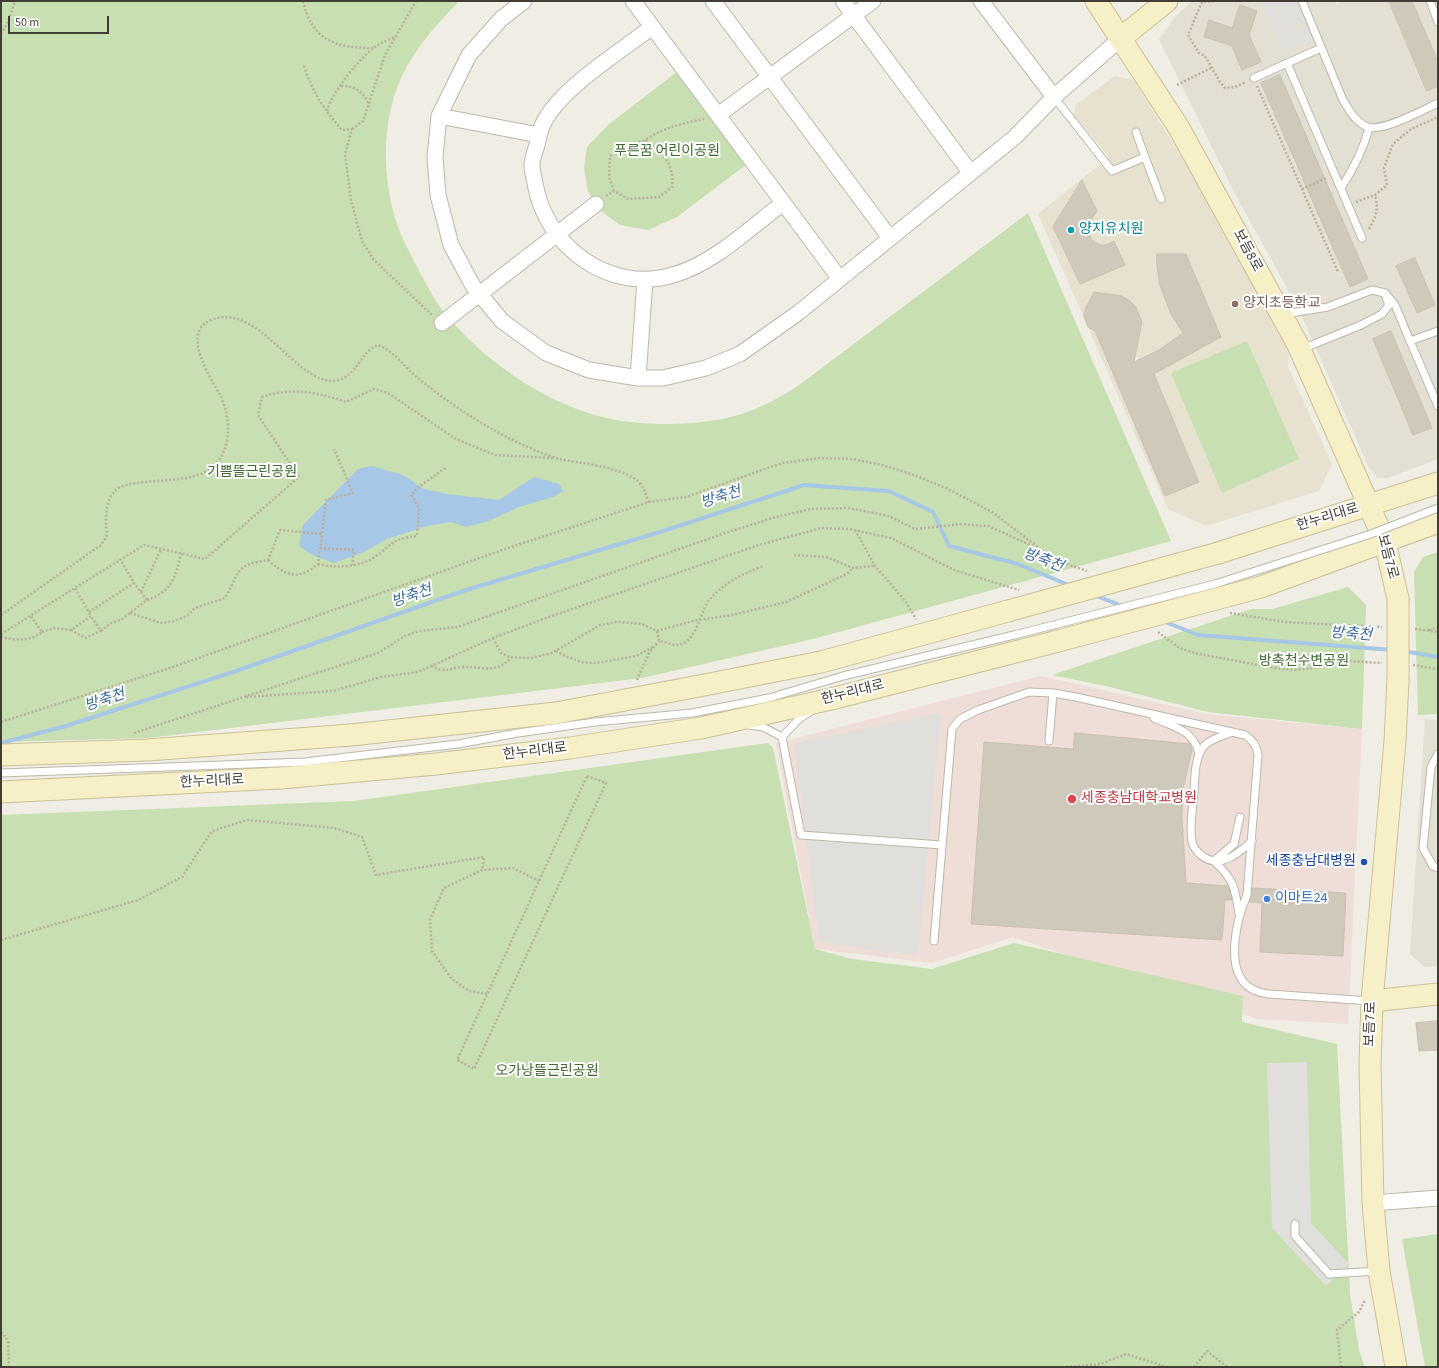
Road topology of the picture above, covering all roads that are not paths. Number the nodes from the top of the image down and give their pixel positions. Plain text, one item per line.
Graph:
1 (524, 1) edge
2 (633, 1) edge
3 (713, 1) edge
4 (843, 1) edge
5 (873, 1) edge
6 (981, 1) edge
7 (1096, 1) edge
8 (1167, 1) edge
9 (1302, 1) edge
10 (1430, 1) edge
11 (853, 15) junction
12 (1438, 22) edge
13 (652, 27) junction
14 (1120, 38) junction
15 (1321, 48) junction
16 (1287, 63) junction
17 (770, 77) junction
18 (1254, 78) road end
19 (1054, 97) junction
20 (1438, 103) edge
21 (718, 115) junction
22 (439, 116) junction
23 (1368, 128) junction
24 (1136, 132) dead end
25 (539, 135) junction
26 (1145, 157) junction
27 (970, 172) junction
28 (1341, 188) junction
29 (1161, 199) dead end
30 (783, 203) junction
31 (596, 204) road end
32 (556, 235) junction
33 (890, 238) junction
34 (1362, 238) road end
35 (645, 280) junction
36 (840, 280) junction
37 (1385, 293) junction
38 (479, 294) junction
39 (1281, 315) junction
40 (442, 323) road end
41 (1438, 331) edge
42 (1410, 342) junction
43 (1300, 349) junction
44 (638, 378) junction
45 (1438, 406) edge
46 (1438, 483) edge
47 (1438, 508) edge
48 (1372, 510) junction
49 (1438, 522) edge
50 (1385, 542) junction
51 (1053, 693) junction
52 (831, 699) junction
53 (1143, 713) junction
54 (729, 722) junction
55 (1232, 732) junction
56 (782, 737) junction
57 (1049, 741) dead end
58 (1199, 754) junction
59 (1438, 754) edge
60 (1, 755) edge
61 (1, 773) edge
62 (1, 792) edge
63 (1240, 817) dead end
64 (1252, 841) junction
65 (942, 845) junction
66 (1214, 861) junction
67 (1438, 868) edge
68 (1239, 914) junction
69 (934, 941) dead end
70 (1438, 994) edge
71 (1372, 1001) junction
72 (1438, 1198) edge
73 (1373, 1203) junction
74 (1295, 1224) dead end
75 (1379, 1271) junction
76 (1396, 1367) edge

1 - 22 street
2 - 13 street
3 - 17 street
4 - 11 street
5 - 11 street
6 - 19 street
7 - 14 street, 보듬8로
8 - 14 street
9 - 15 lane
10 - 12 lane
11 - 17 street
11 - 27 street
13 - 21 street
13 - 25 street
14 - 19 street
14 - 39 street, 보듬8로
15 - 16 lane
15 - 23 lane
16 - 18 lane
16 - 28 lane
17 - 21 street
17 - 33 street
19 - 26 lane
19 - 27 street
20 - 23 lane
21 - 30 street
22 - 25 street
22 - 38 street
23 - 28 lane
24 - 26 lane
25 - 32 street
26 - 29 lane
27 - 33 street
28 - 34 lane
30 - 35 street
30 - 36 street
31 - 32 street
32 - 35 street
32 - 38 street
33 - 36 street
35 - 44 street
36 - 44 street
37 - 39 lane
37 - 42 lane
37 - 43 lane
38 - 40 street
38 - 44 street
39 - 43 street, 보듬8로
41 - 42 lane
42 - 45 lane
43 - 48 street, 보듬8로
46 - 48 street, 한누리대로
47 - 61 lane, bridge
48 - 50 street, 보듬7로
48 - 60 street, 한누리대로, bridge
49 - 50 street
50 - 52 street, 한누리대로, bridge
50 - 71 street, 보듬7로, bridge
51 - 53 lane
51 - 57 lane
51 - 65 lane
52 - 54 street, 한누리대로
52 - 56 lane
53 - 55 lane
53 - 58 lane
54 - 56 lane
54 - 62 street, 한누리대로
55 - 58 lane
55 - 64 lane
56 - 65 lane
58 - 66 lane
59 - 67 lane
63 - 66 lane
64 - 66 lane
64 - 68 lane
65 - 69 lane
66 - 68 lane
68 - 71 lane
70 - 71 street
71 - 73 street, 보듬7로
72 - 73 street
73 - 75 street, 보듬7로
74 - 75 lane
75 - 76 street, 보듬7로

